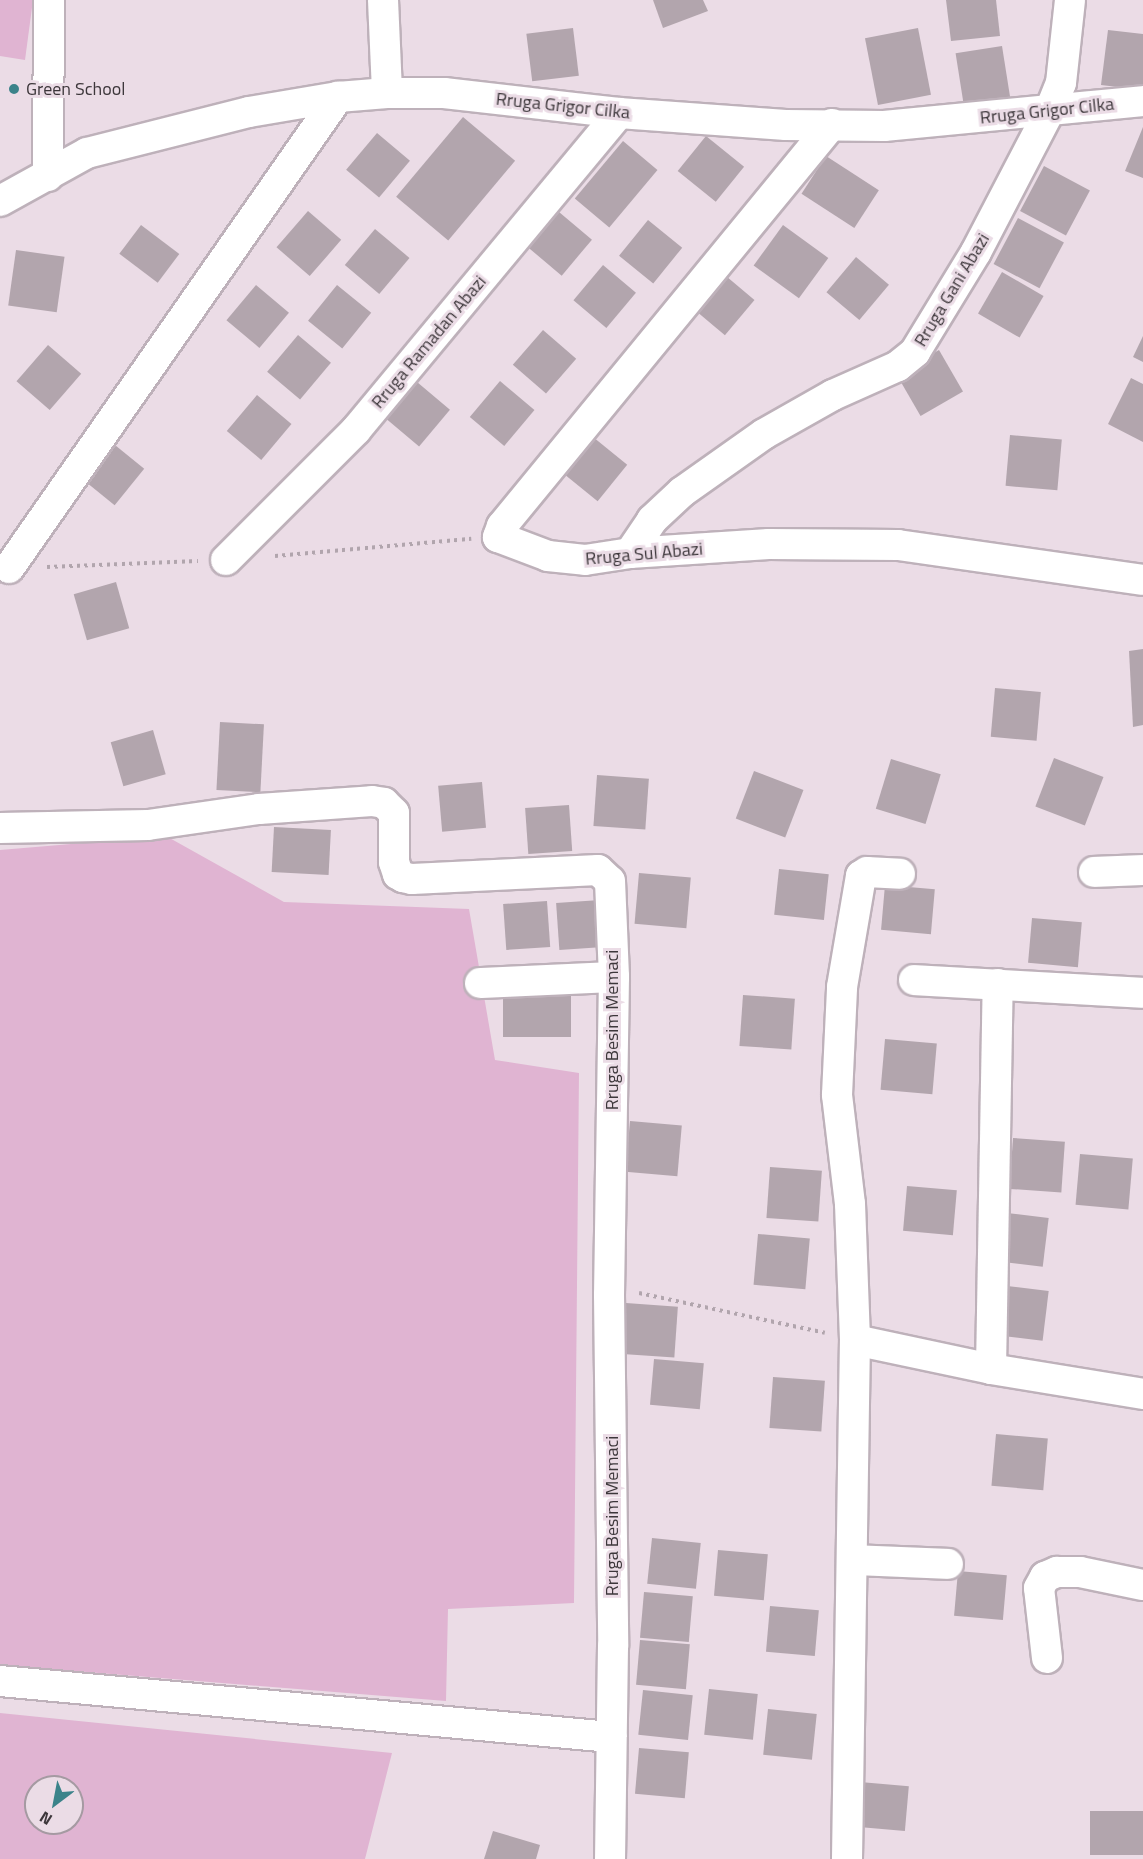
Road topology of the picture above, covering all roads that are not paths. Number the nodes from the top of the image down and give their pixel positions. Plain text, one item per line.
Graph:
1 (383, 0) edge
2 (1070, 0) edge
3 (49, 4) edge
4 (387, 93) junction
5 (338, 97) junction
6 (1143, 101) edge
7 (1050, 110) junction
8 (619, 113) junction
9 (832, 124) junction
10 (48, 176) junction
11 (0, 201) edge
12 (630, 553) junction
13 (226, 560) dead end
14 (9, 568) dead end
15 (1141, 576) edge
16 (0, 828) edge
17 (1143, 870) edge
18 (1094, 872) dead end
19 (900, 874) dead end
20 (614, 977) junction
21 (914, 980) dead end
22 (480, 983) dead end
23 (998, 984) junction
24 (1143, 993) edge
25 (855, 1340) junction
26 (991, 1369) junction
27 (1143, 1394) edge
28 (853, 1560) junction
29 (948, 1564) dead end
30 (1143, 1585) edge
31 (1047, 1658) dead end
32 (0, 1681) edge
33 (611, 1737) junction
34 (610, 1859) edge
35 (847, 1859) edge

1 - 4 street
2 - 7 street, Rruga Gani Abazi
3 - 10 street
4 - 5 street, Rruga Grigor Cilka
4 - 8 street, Rruga Grigor Cilka
5 - 10 street, Rruga Grigor Cilka
5 - 14 street
6 - 7 street, Rruga Grigor Cilka
7 - 9 street, Rruga Grigor Cilka
7 - 12 street, Rruga Gani Abazi
8 - 9 street, Rruga Grigor Cilka
8 - 13 street, Rruga Ramadan Abazi
9 - 12 street, Rruga Sul Abazi
10 - 11 street, Rruga Grigor Cilka
12 - 15 street, Rruga Sul Abazi
16 - 20 street, Rruga Besim Memaci
17 - 18 street
19 - 25 street
20 - 22 street
20 - 33 street, Rruga Besim Memaci
21 - 23 street
23 - 24 street
23 - 26 street
25 - 26 street
25 - 28 street
26 - 27 street
28 - 29 street
28 - 35 street
30 - 31 street
32 - 33 street
33 - 34 street, Rruga Besim Memaci

